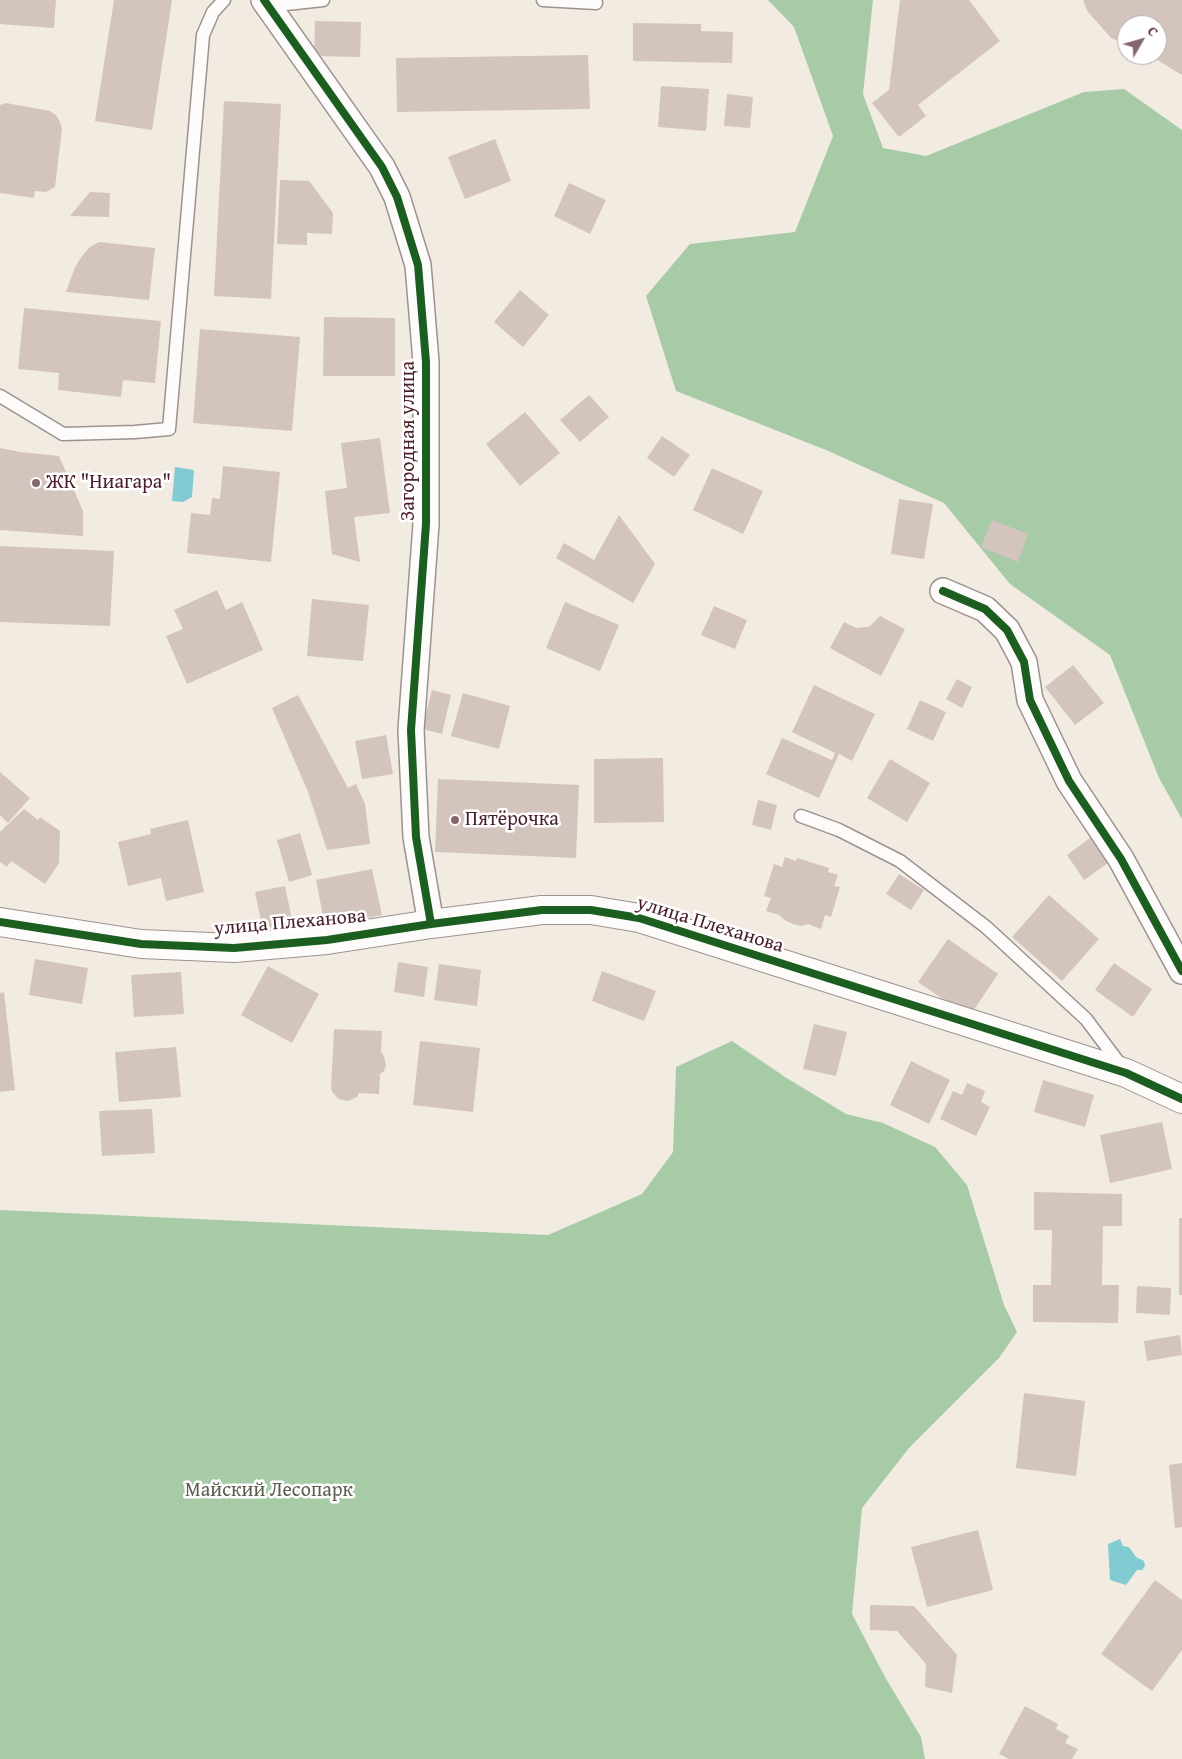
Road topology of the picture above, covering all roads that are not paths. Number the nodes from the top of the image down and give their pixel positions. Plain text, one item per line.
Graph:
1 (224, 0) edge
2 (323, 0) edge
3 (544, 0) edge
4 (266, 3) edge
5 (596, 3) dead end
6 (0, 396) edge
7 (943, 591) dead end
8 (801, 816) dead end
9 (7, 919) edge
10 (432, 924) junction
11 (1182, 971) edge
12 (1126, 1073) junction
13 (1181, 1093) edge

1 - 6 lane
2 - 4 lane
3 - 5 lane
4 - 10 street, Загородная улица
7 - 11 street
8 - 12 lane
9 - 10 street, улица Плеханова
10 - 12 street, улица Плеханова
12 - 13 street, улица Плеханова

